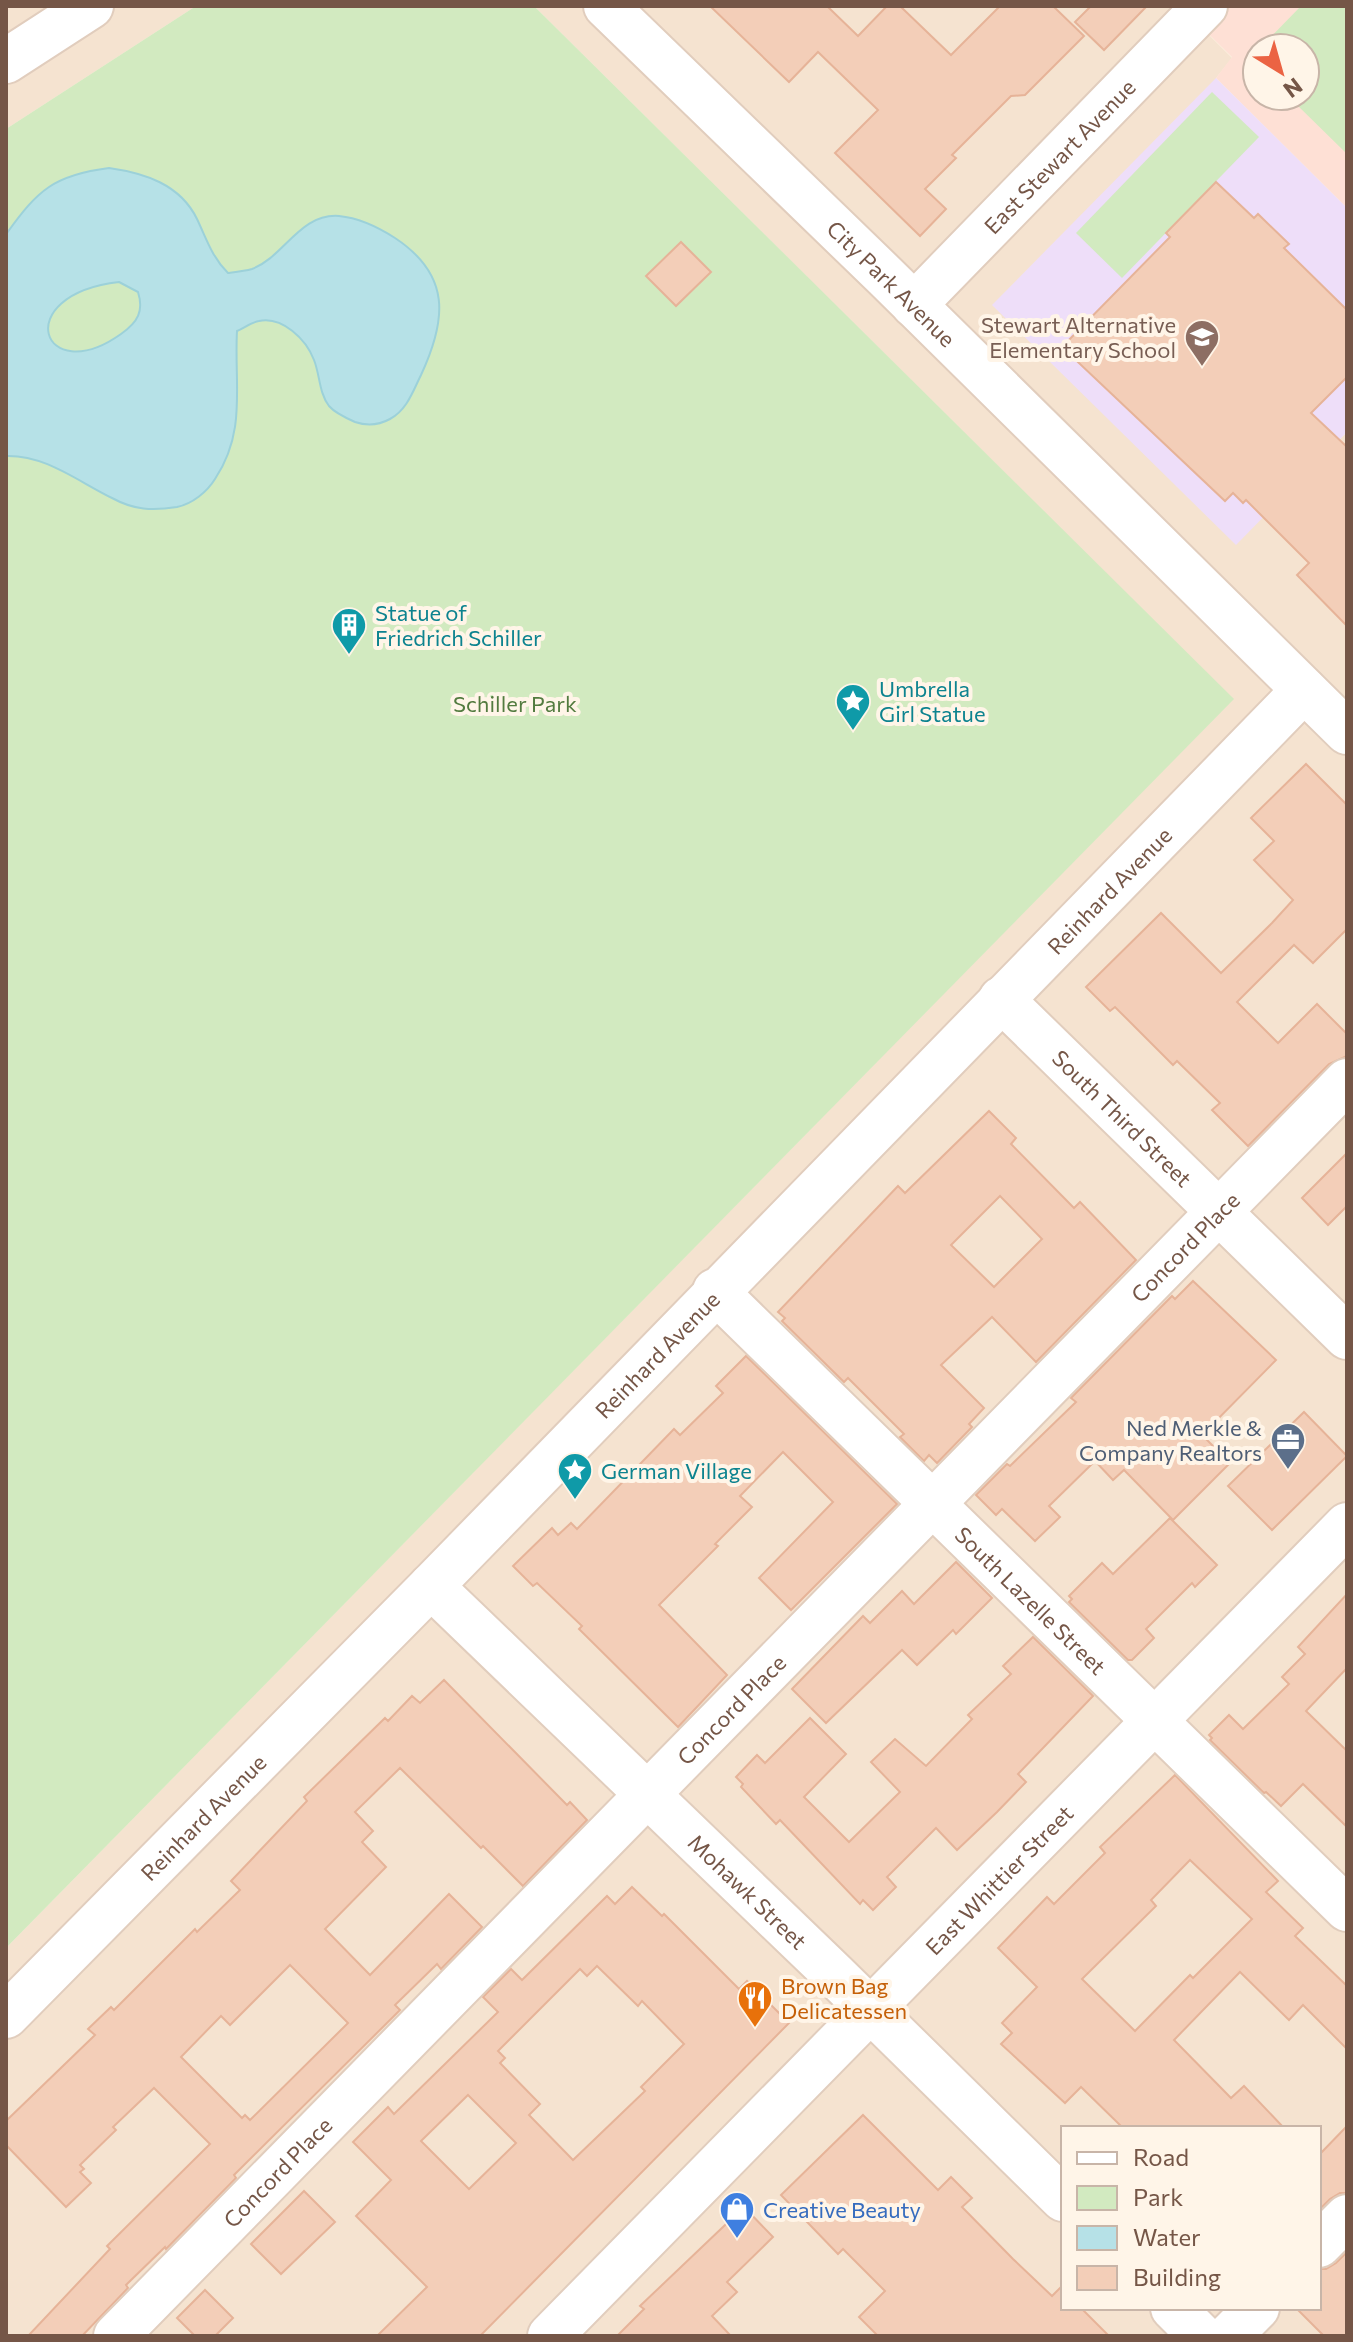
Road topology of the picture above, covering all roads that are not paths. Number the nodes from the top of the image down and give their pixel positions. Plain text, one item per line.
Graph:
1 (91, 6) edge
2 (606, 6) edge
3 (1186, 12) edge
4 (6, 61) edge
5 (914, 305) junction
6 (1304, 690) junction
7 (1347, 732) edge
8 (1001, 999) junction
9 (1347, 1081) edge
10 (1219, 1212) junction
11 (715, 1291) junction
12 (1347, 1337) edge
13 (934, 1504) junction
14 (1347, 1525) edge
15 (431, 1586) junction
16 (1156, 1720) junction
17 (649, 1795) junction
18 (1347, 1909) edge
19 (871, 2010) junction
20 (6, 2016) edge
21 (1061, 2197) edge
22 (1347, 2217) edge
23 (1321, 2243) edge
24 (1175, 2310) edge
25 (1255, 2310) edge
26 (116, 2336) edge
27 (550, 2336) edge
28 (1201, 2336) edge
29 (1229, 2336) edge

1 - 4 street
2 - 5 street, City Park Avenue
3 - 5 street, East Stewart Avenue
5 - 6 street, City Park Avenue
6 - 7 street, City Park Avenue
6 - 8 street, Reinhard Avenue
8 - 10 street, South Third Street
8 - 11 street, Reinhard Avenue
9 - 10 street, Concord Place
10 - 12 street, South Third Street
10 - 13 street, Concord Place
11 - 13 street, South Lazelle Street
11 - 15 street, Reinhard Avenue
13 - 16 street, South Lazelle Street
13 - 17 street, Concord Place
14 - 16 street, East Whittier Street
15 - 17 street, Mohawk Street
15 - 20 street, Reinhard Avenue
16 - 18 street, South Lazelle Street
16 - 19 street, East Whittier Street
17 - 19 street, Mohawk Street
17 - 26 street, Concord Place
19 - 21 street, Mohawk Street
19 - 27 street, East Whittier Street
22 - 23 street
24 - 28 street
25 - 29 street

